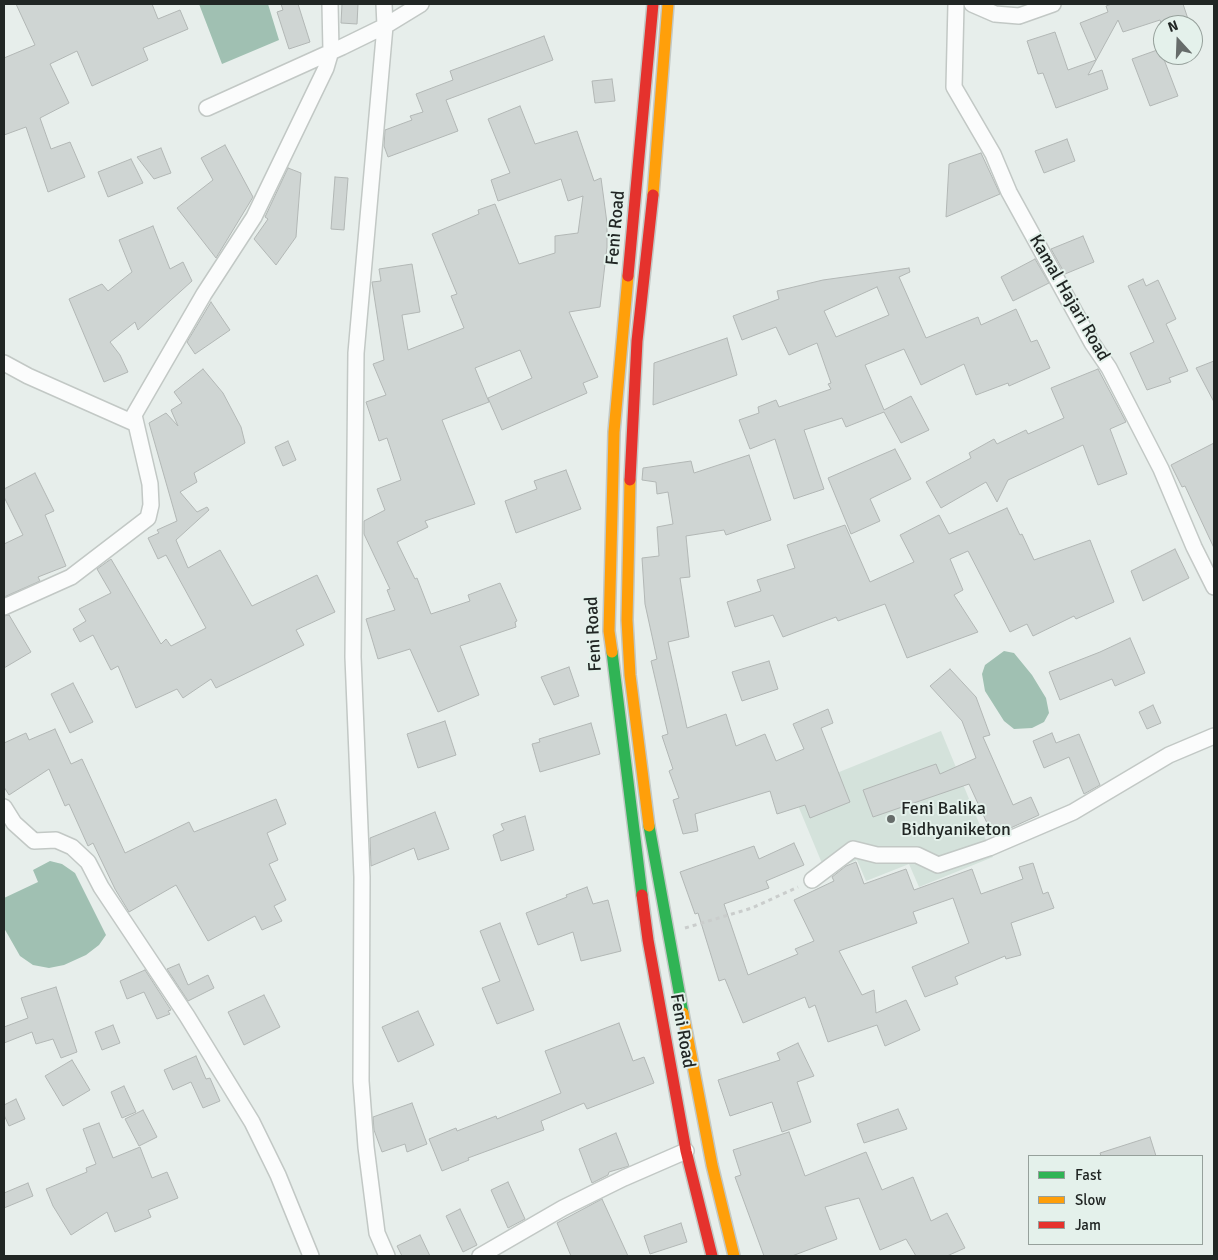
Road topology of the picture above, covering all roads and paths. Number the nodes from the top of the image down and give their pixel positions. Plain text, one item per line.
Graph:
1 (330, 4) edge
2 (384, 4) edge
3 (421, 4) edge
4 (653, 4) edge
5 (668, 4) edge
6 (956, 4) edge
7 (972, 4) edge
8 (1053, 4) edge
9 (385, 26) junction
10 (331, 51) junction
11 (207, 108) dead end
12 (4, 363) edge
13 (134, 423) junction
14 (1214, 586) edge
15 (4, 607) edge
16 (1214, 736) edge
17 (4, 807) edge
18 (812, 880) joint
19 (667, 933) junction
20 (686, 1151) junction
21 (311, 1256) edge
22 (387, 1256) edge
23 (480, 1256) edge
24 (712, 1256) edge
25 (734, 1256) edge

1 - 10 street
2 - 9 street
3 - 9 street
4 - 20 main road, Feni Road
5 - 19 main road
6 - 14 street, Kamal Hajari Road
7 - 8 street
9 - 10 street
9 - 22 street
10 - 11 street
10 - 13 street
12 - 13 street
13 - 15 street
16 - 18 street
17 - 21 street
18 - 19 path
19 - 25 main road
20 - 23 street
20 - 24 main road, Feni Road

